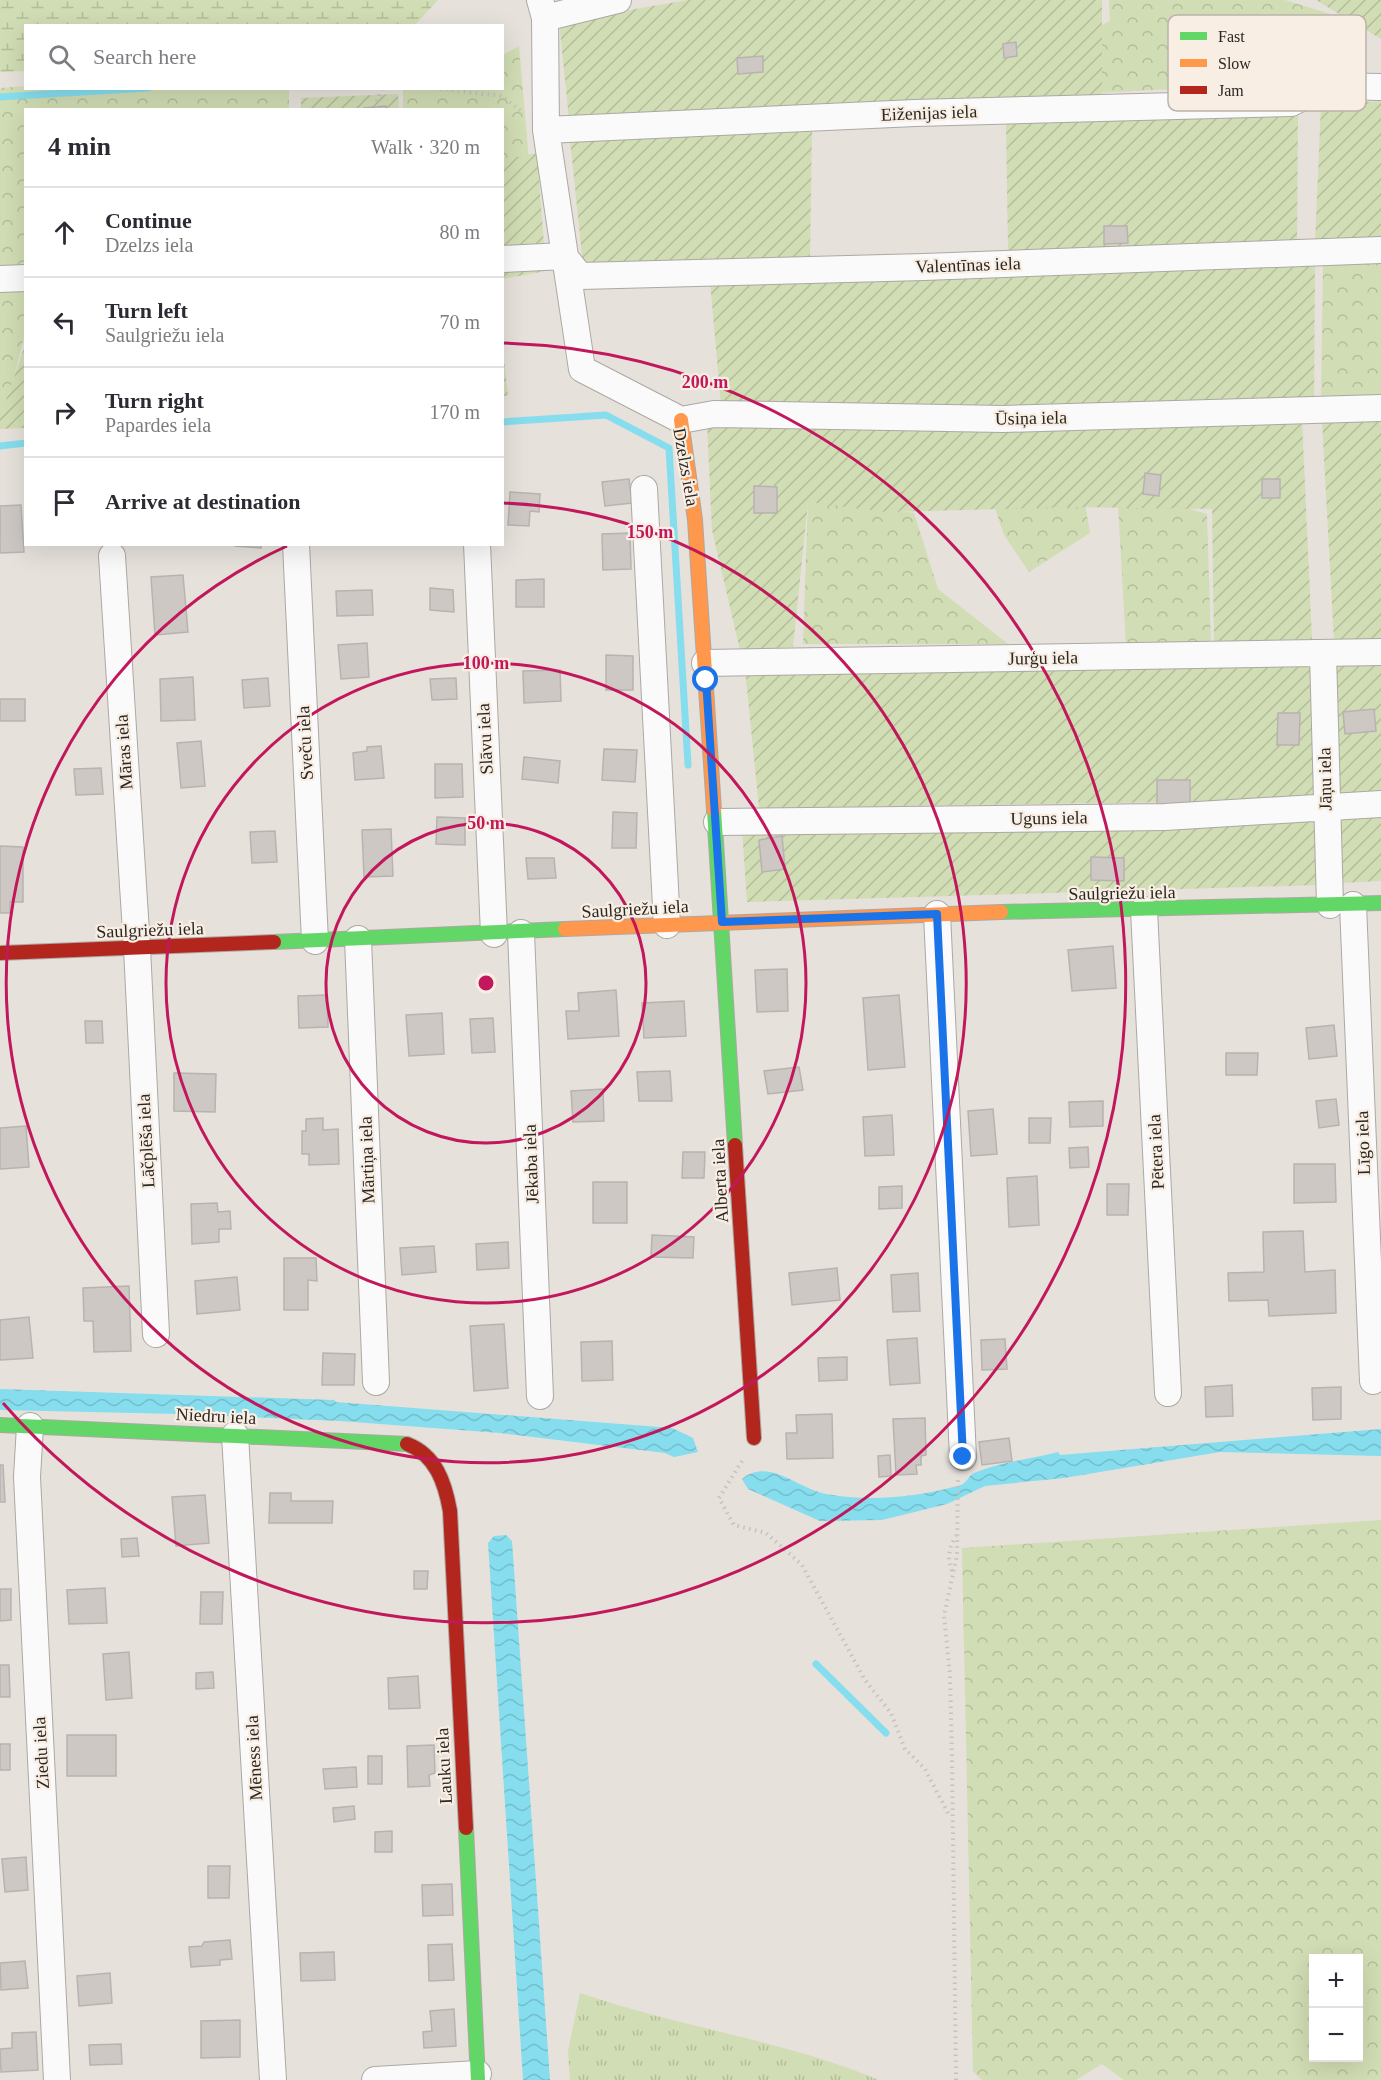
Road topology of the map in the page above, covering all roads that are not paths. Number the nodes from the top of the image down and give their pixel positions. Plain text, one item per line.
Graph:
1 (618, 0) edge
2 (542, 9) edge
3 (1168, 107) edge
4 (546, 130) junction
5 (1381, 250) edge
6 (564, 256) junction
7 (504, 259) edge
8 (24, 278) edge
9 (0, 279) edge
10 (1381, 408) edge
11 (681, 420) junction
12 (644, 489) dead end
13 (296, 546) edge
14 (477, 546) edge
15 (112, 556) dead end
16 (1381, 652) edge
17 (1323, 654) junction
18 (705, 663) junction
19 (1381, 804) edge
20 (1326, 807) junction
21 (717, 822) junction
22 (1381, 903) edge
23 (1342, 905) junction
24 (1144, 910) junction
25 (937, 914) junction
26 (722, 922) junction
27 (667, 925) junction
28 (521, 933) junction
29 (494, 934) junction
30 (358, 939) junction
31 (315, 941) junction
32 (136, 948) junction
33 (0, 953) edge
34 (156, 1334) dead end
35 (1373, 1381) dead end
36 (376, 1382) dead end
37 (1168, 1393) dead end
38 (540, 1396) dead end
39 (0, 1425) edge
40 (30, 1426) junction
41 (235, 1435) junction
42 (753, 1438) road end
43 (428, 1455) joint
44 (960, 1469) road end
45 (478, 2077) edge
46 (57, 2080) edge
47 (273, 2080) edge
48 (375, 2080) edge

1 - 2 street
2 - 4 street, Dzelzs iela
3 - 4 street, Eiženijas iela
4 - 6 street, Dzelzs iela
5 - 6 street, Valentīnas iela
6 - 7 street
6 - 11 street, Dzelzs iela
8 - 9 street
10 - 11 street, Ūsiņa iela
11 - 18 street, Dzelzs iela
12 - 27 street
13 - 31 street, Sveču iela
14 - 29 street, Slāvu iela
15 - 32 street, Māras iela
16 - 17 street, Jurģu iela
17 - 18 street, Jurģu iela
17 - 20 street, Jāņu iela
18 - 21 street, Dzelzs iela
19 - 20 street, Uguns iela
20 - 21 street, Uguns iela
20 - 23 street, Jāņu iela
21 - 26 street, Dzelzs iela
22 - 23 street, Saulgriežu iela
23 - 24 street, Saulgriežu iela
23 - 35 street, Līgo iela
24 - 25 street, Saulgriežu iela
24 - 37 street, Pētera iela
25 - 26 street, Saulgriežu iela
25 - 44 street
26 - 27 street, Saulgriežu iela
26 - 42 street, Alberta iela
27 - 28 street, Saulgriežu iela
28 - 29 street, Saulgriežu iela
28 - 38 street, Jēkaba iela
29 - 30 street, Saulgriežu iela
30 - 31 street, Saulgriežu iela
30 - 36 street, Mārtiņa iela
31 - 32 street, Saulgriežu iela
32 - 33 street, Saulgriežu iela
32 - 34 street, Lāčplēša iela
39 - 40 street, Niedru iela
40 - 41 street, Niedru iela
40 - 46 street, Ziedu iela
41 - 43 street, Niedru iela
41 - 47 street, Mēness iela
43 - 45 street, Lauku iela
45 - 48 street

